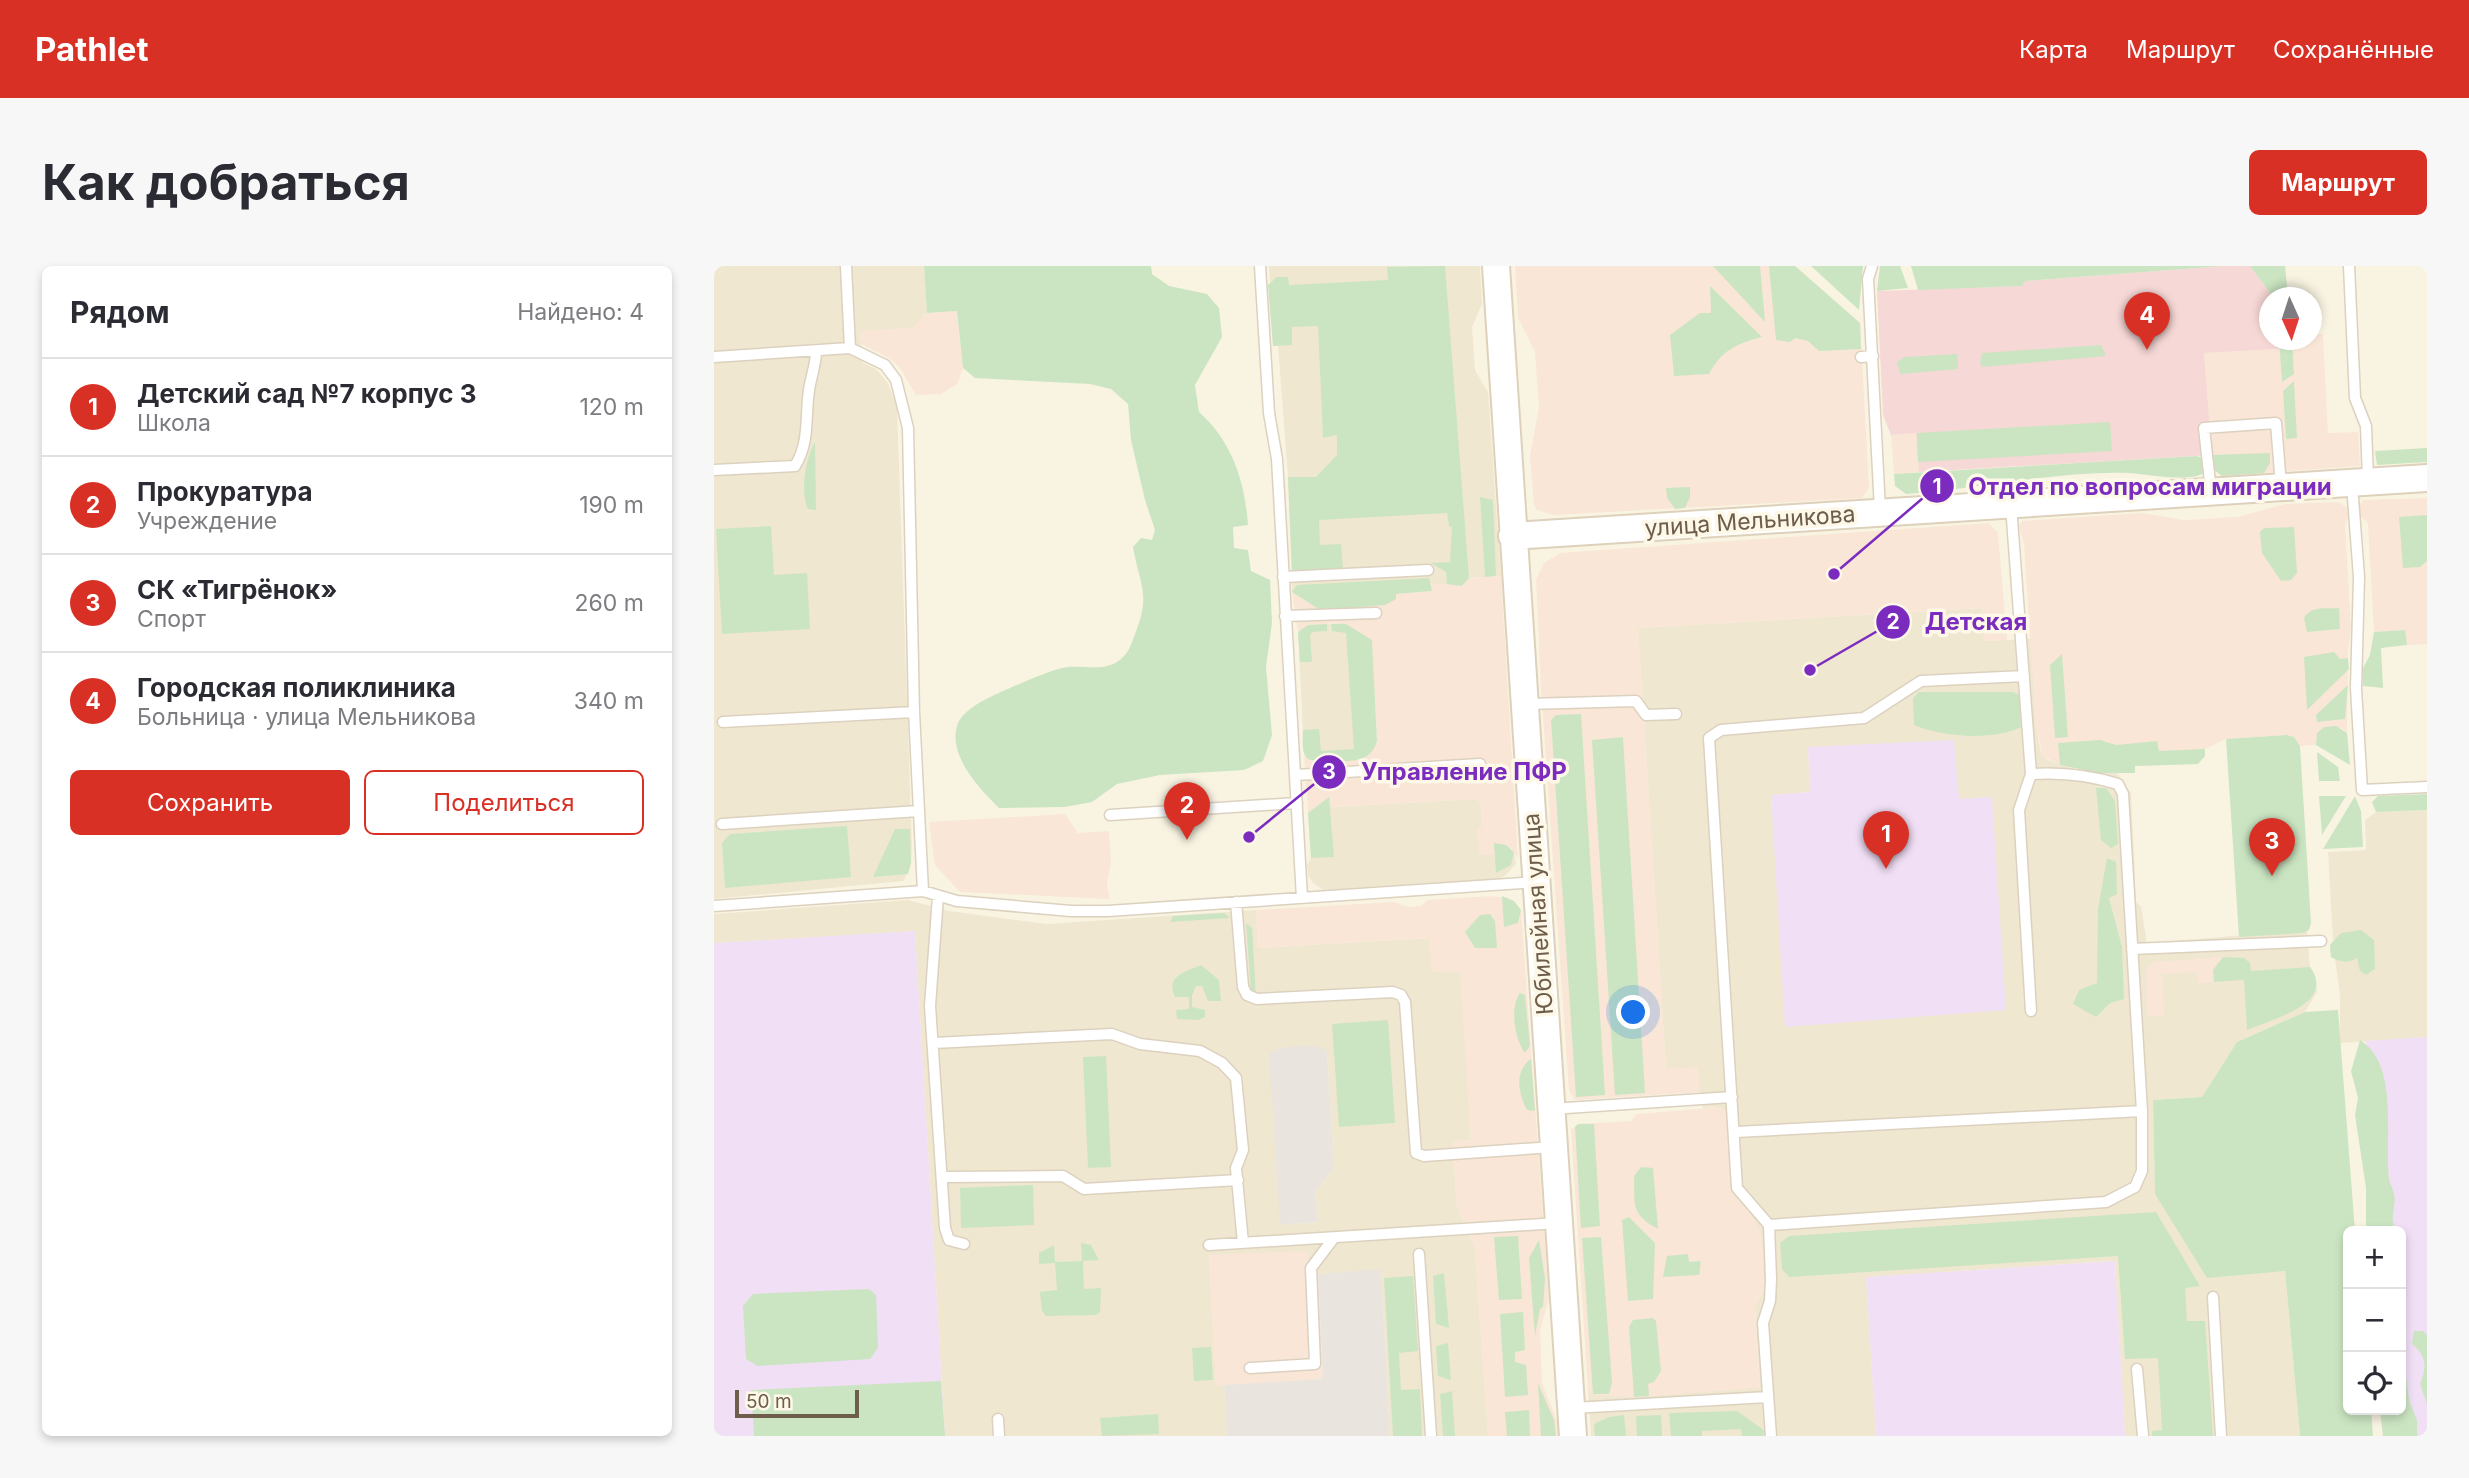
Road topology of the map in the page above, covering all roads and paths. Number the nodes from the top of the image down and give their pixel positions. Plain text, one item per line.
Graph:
1 (846, 266) edge
2 (1260, 266) edge
3 (1496, 266) edge
4 (1872, 266) edge
5 (2349, 266) edge
6 (850, 348) junction
7 (816, 351) junction
8 (1873, 356) junction
9 (714, 357) edge
10 (1861, 357) dead end
11 (714, 470) edge
12 (2427, 478) edge
13 (2360, 482) junction
14 (2281, 487) junction
15 (2211, 491) junction
16 (2011, 504) junction
17 (1881, 512) junction
18 (1512, 536) junction
19 (1428, 570) dead end
20 (1283, 577) junction
21 (1376, 613) dead end
22 (1285, 616) junction
23 (2024, 676) junction
24 (1524, 705) junction
25 (914, 712) junction
26 (1676, 713) dead end
27 (723, 722) dead end
28 (1480, 764) dead end
29 (2031, 774) junction
30 (1296, 775) junction
31 (2427, 787) edge
32 (1297, 803) junction
33 (919, 811) junction
34 (1110, 815) dead end
35 (722, 824) dead end
36 (1536, 882) junction
37 (923, 891) junction
38 (938, 896) junction
39 (1302, 898) junction
40 (1236, 902) junction
41 (714, 906) edge
42 (2321, 941) dead end
43 (2132, 949) junction
44 (2031, 1011) dead end
45 (934, 1043) junction
46 (1732, 1097) junction
47 (1551, 1109) junction
48 (2141, 1111) junction
49 (1736, 1132) junction
50 (1554, 1147) junction
51 (944, 1177) junction
52 (1238, 1180) junction
53 (1559, 1223) junction
54 (1769, 1225) junction
55 (1333, 1238) junction
56 (1243, 1243) junction
57 (964, 1244) dead end
58 (1209, 1245) dead end
59 (1419, 1254) dead end
60 (2213, 1297) dead end
61 (1250, 1368) dead end
62 (2137, 1369) dead end
63 (1768, 1397) junction
64 (1571, 1408) junction
65 (998, 1419) dead end
66 (999, 1436) edge
67 (1431, 1436) edge
68 (1573, 1436) edge
69 (1770, 1436) edge
70 (2143, 1436) edge
71 (2221, 1436) edge

1 - 6 lane
2 - 20 lane
3 - 18 main road, Юбилейная улица
4 - 8 lane
5 - 13 lane
6 - 7 lane
6 - 25 lane
7 - 9 lane
7 - 11 lane
8 - 10 lane
8 - 17 lane
12 - 13 main road
13 - 14 main road, улица Мельникова
13 - 31 lane
14 - 15 main road, улица Мельникова
14 - 15 lane
15 - 16 main road, улица Мельникова
16 - 17 main road, улица Мельникова
16 - 23 lane
17 - 18 main road, улица Мельникова
18 - 24 main road, Юбилейная улица
19 - 20 lane
20 - 22 lane
21 - 22 lane
22 - 30 lane
23 - 29 lane
23 - 46 lane
24 - 26 lane
24 - 36 main road, Юбилейная улица
25 - 27 lane
25 - 33 lane
28 - 30 lane
29 - 43 lane
29 - 44 lane
30 - 32 lane
32 - 34 lane
32 - 39 lane
33 - 35 lane
33 - 37 lane
36 - 39 lane
36 - 47 main road, Юбилейная улица
37 - 38 lane
37 - 41 lane
38 - 40 lane
38 - 45 lane
39 - 40 lane
40 - 50 lane
42 - 43 lane
43 - 48 lane
45 - 51 lane
45 - 52 lane
46 - 47 lane
46 - 49 lane
47 - 50 main road, Юбилейная улица
48 - 49 lane
48 - 54 lane
49 - 54 lane
50 - 53 main road, Юбилейная улица
51 - 52 lane
51 - 57 lane
52 - 56 lane
53 - 55 lane
53 - 64 main road, Юбилейная улица
54 - 63 lane
55 - 56 lane
55 - 61 lane
56 - 58 lane
59 - 67 lane
60 - 71 lane
62 - 70 lane
63 - 64 lane
63 - 69 lane
64 - 68 main road, Юбилейная улица
65 - 66 lane

